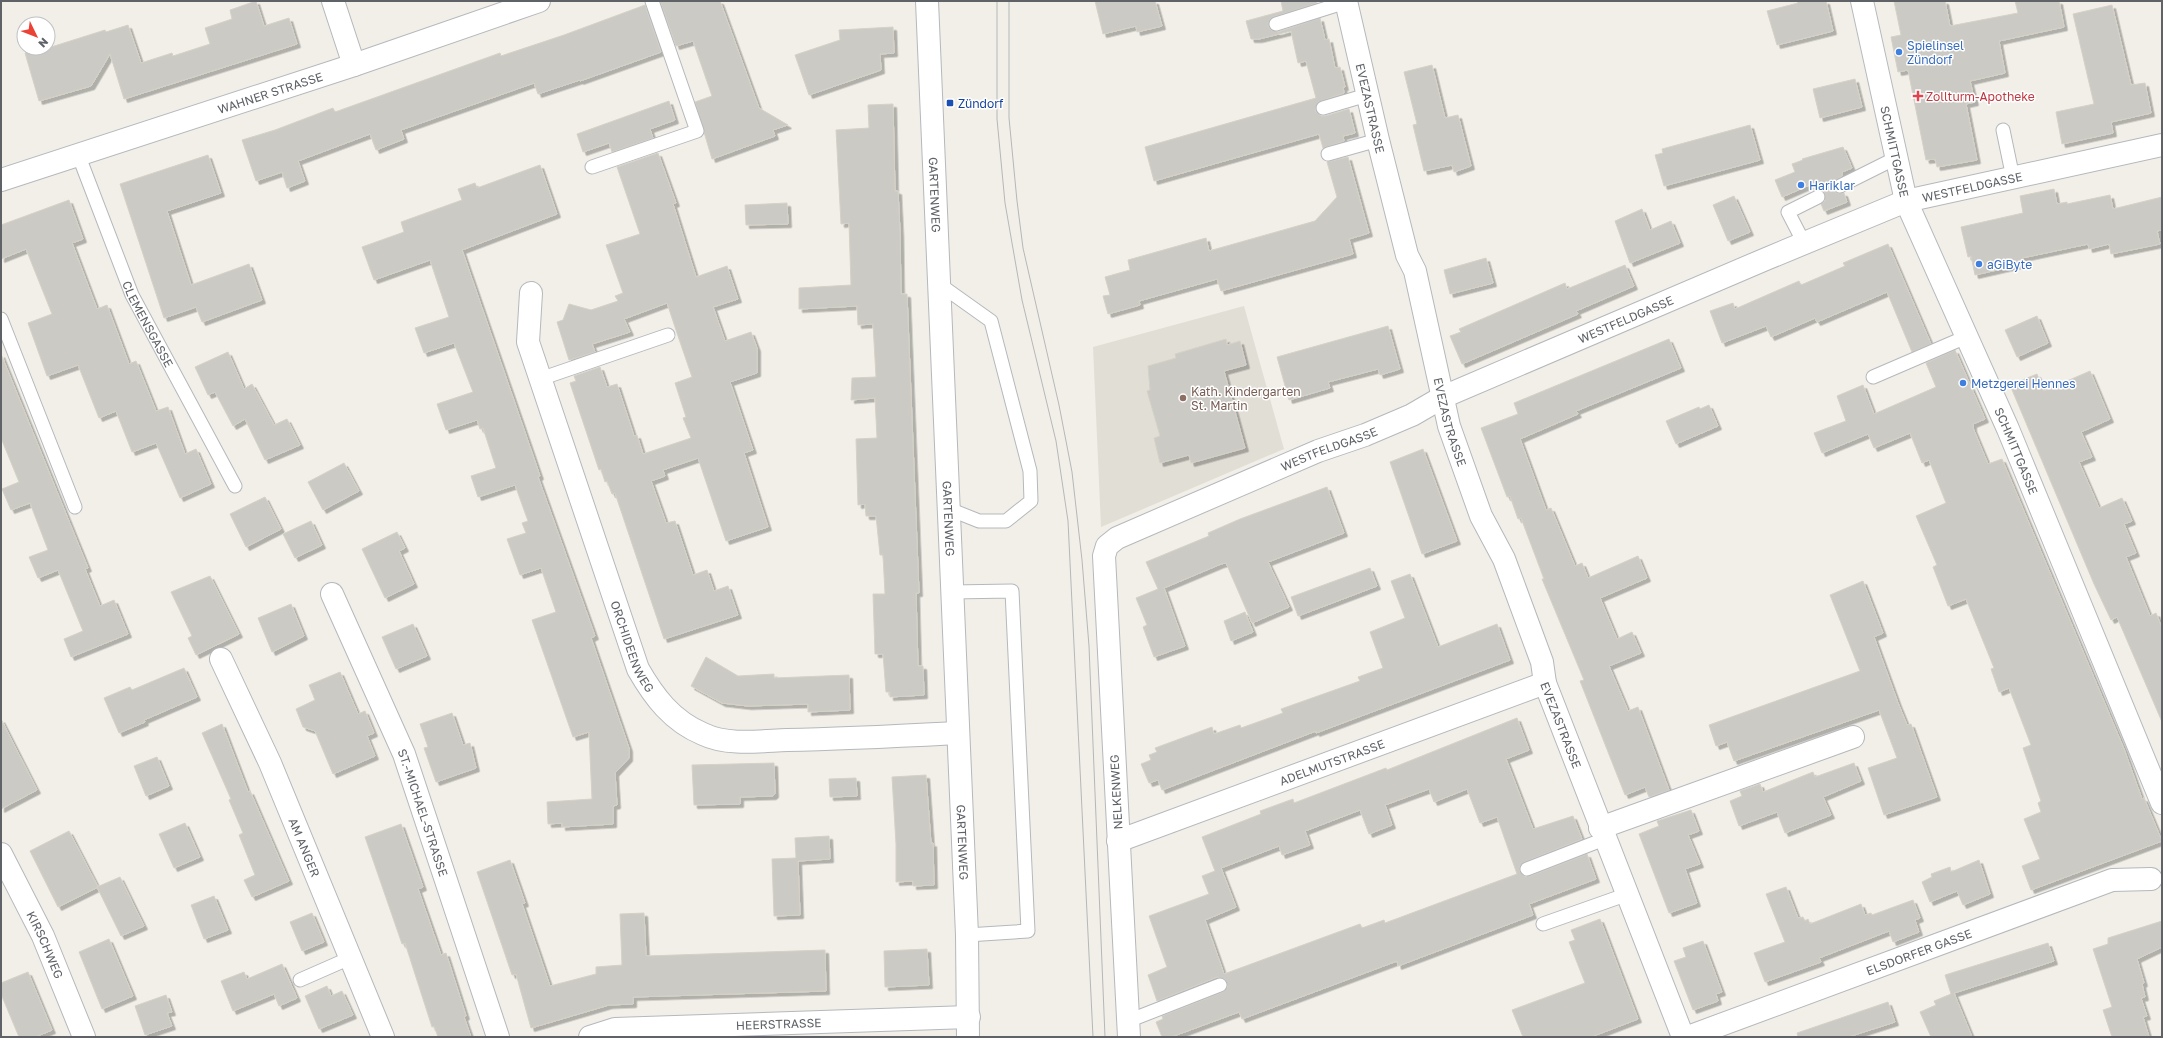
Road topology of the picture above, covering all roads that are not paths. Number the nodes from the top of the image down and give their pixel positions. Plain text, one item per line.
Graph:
1 (333, 1) edge
2 (539, 1) edge
3 (652, 1) edge
4 (927, 1) edge
5 (1346, 1) edge
6 (1862, 1) edge
7 (1276, 24) dead end
8 (354, 65) junction
9 (1367, 95) junction
10 (1323, 108) dead end
11 (2003, 130) dead end
12 (1378, 140) junction
13 (2162, 145) edge
14 (78, 154) junction
15 (1328, 154) dead end
16 (1896, 158) junction
17 (592, 167) dead end
18 (2013, 178) junction
19 (1, 180) edge
20 (1840, 186) dead end
21 (1818, 197) dead end
22 (1906, 201) junction
23 (1804, 243) junction
24 (939, 284) junction
25 (531, 293) dead end
26 (1, 319) edge
27 (668, 334) dead end
28 (1966, 337) junction
29 (1873, 377) dead end
30 (540, 379) junction
31 (1443, 397) junction
32 (235, 486) dead end
33 (76, 507) dead end
34 (949, 509) junction
35 (1107, 546) joint
36 (952, 592) junction
37 (332, 594) dead end
38 (221, 659) dead end
39 (1545, 682) junction
40 (957, 733) junction
41 (1853, 737) dead end
42 (2162, 802) edge
43 (1603, 833) junction
44 (1118, 841) junction
45 (1, 854) edge
46 (1527, 868) dead end
47 (2151, 879) dead end
48 (1628, 894) junction
49 (1543, 924) dead end
50 (967, 935) junction
51 (350, 958) junction
52 (300, 980) dead end
53 (1220, 985) dead end
54 (969, 1027) edge
55 (1129, 1029) edge
56 (84, 1037) edge
57 (383, 1037) edge
58 (498, 1037) edge
59 (590, 1037) edge
60 (1683, 1037) edge
61 (1688, 1037) edge

1 - 8 street
2 - 8 street, WAHNER STRASSE
3 - 17 lane
4 - 24 street, GARTENWEG
5 - 7 lane
5 - 9 street, EVEZASTRASSE
6 - 16 street, SCHMITTGASSE
8 - 14 street, WAHNER STRASSE
9 - 10 lane
9 - 12 street, EVEZASTRASSE
11 - 18 lane
12 - 15 lane
12 - 31 street, EVEZASTRASSE
13 - 18 street, WESTFELDGASSE
14 - 19 street, WAHNER STRASSE
14 - 32 lane, CLEMENSGASSE
16 - 20 lane
16 - 22 street, SCHMITTGASSE
18 - 22 street, WESTFELDGASSE
21 - 23 lane
22 - 23 street, WESTFELDGASSE
22 - 28 street, SCHMITTGASSE
23 - 31 street, WESTFELDGASSE
24 - 34 street, GARTENWEG
24 - 34 lane
25 - 30 street, ORCHIDEENWEG
26 - 33 lane
27 - 30 lane
28 - 29 lane
28 - 42 street, SCHMITTGASSE
30 - 40 street, ORCHIDEENWEG
31 - 35 street, WESTFELDGASSE
31 - 39 street, EVEZASTRASSE
34 - 36 street, GARTENWEG
35 - 44 street, NELKENWEG
36 - 40 street, GARTENWEG
36 - 50 lane
37 - 58 street, ST.-MICHAEL-STRASSE
38 - 51 street, AM ANGER
39 - 43 street, EVEZASTRASSE
39 - 44 street, ADELMUTSTRASSE
40 - 50 street, GARTENWEG
41 - 43 street
43 - 46 lane
43 - 48 street, EVEZASTRASSE
44 - 55 street, NELKENWEG
45 - 56 street, KIRSCHWEG
47 - 61 street, ELSDORFER GASSE
48 - 49 lane
48 - 60 street, EVEZASTRASSE
50 - 54 street, GARTENWEG
51 - 52 lane
51 - 57 street, AM ANGER
53 - 55 lane
54 - 59 street, HEERSTRASSE

